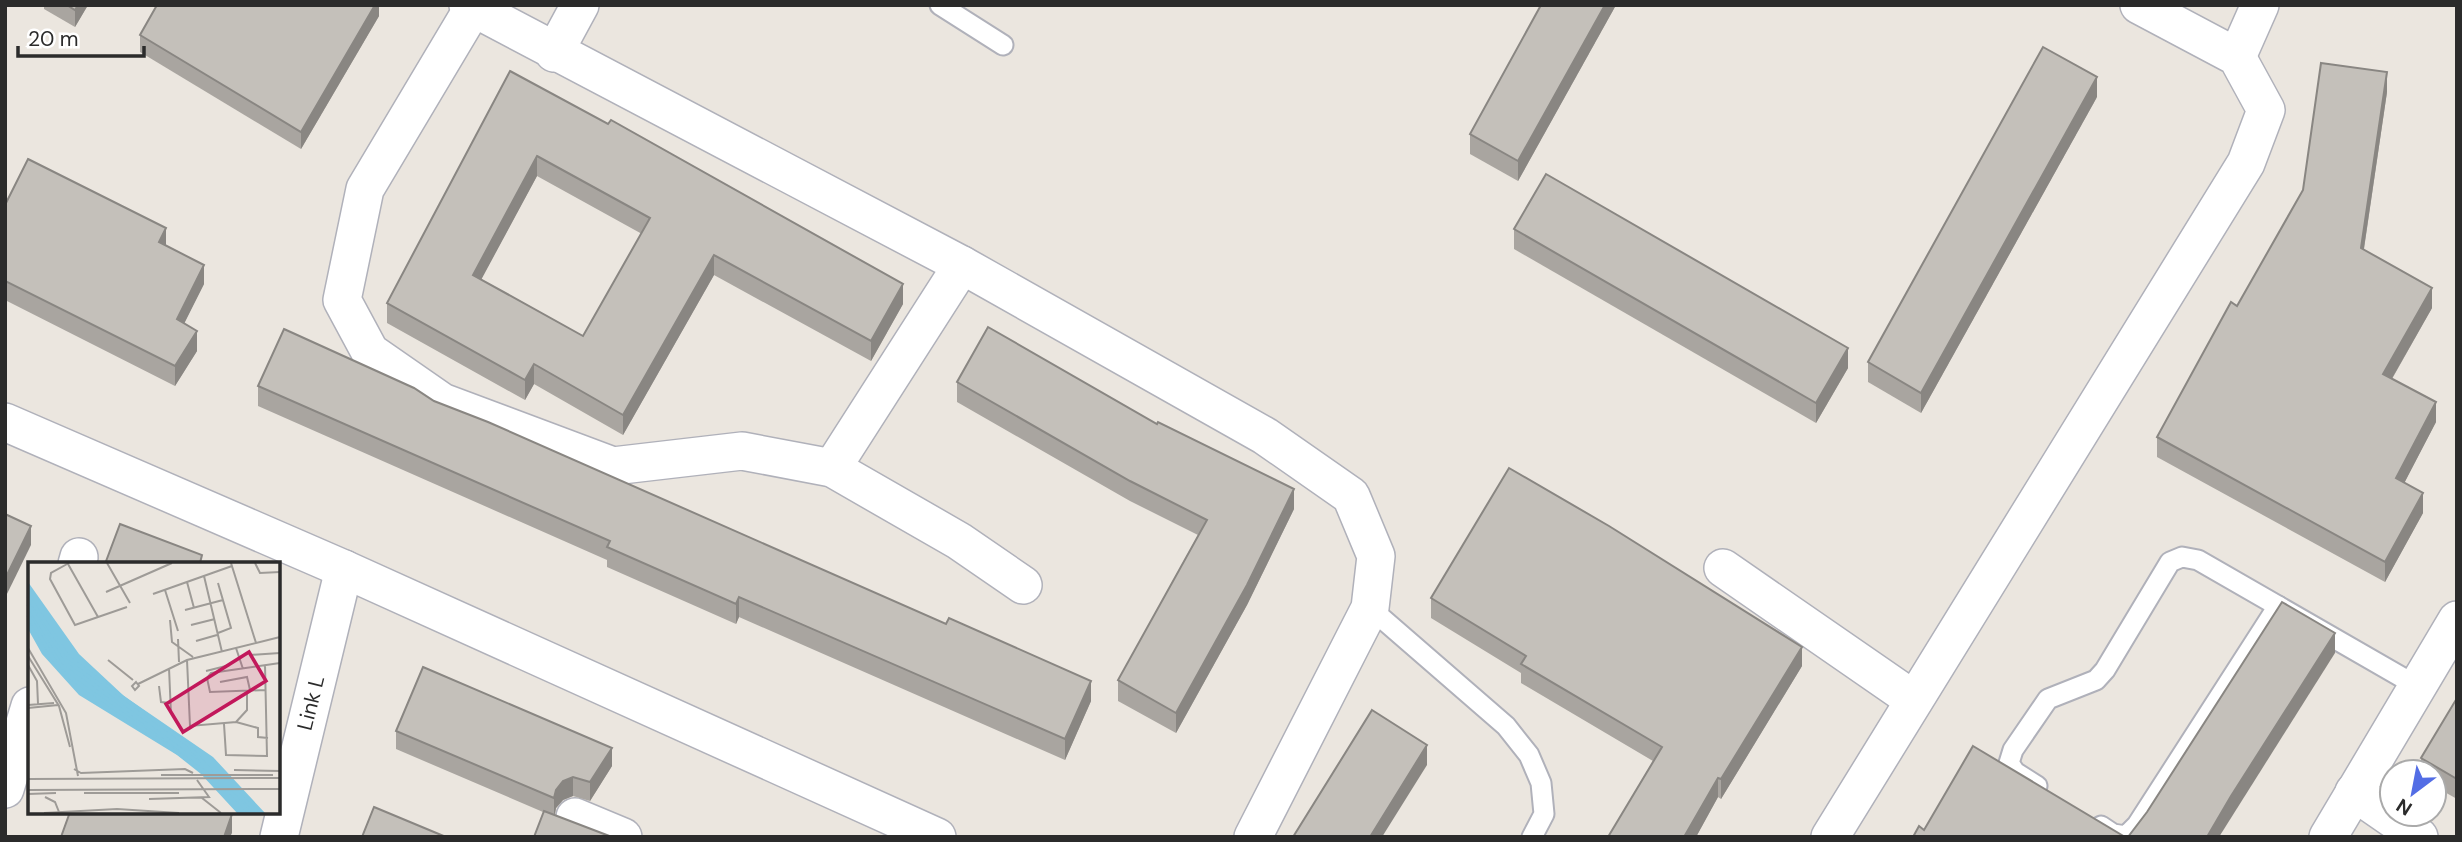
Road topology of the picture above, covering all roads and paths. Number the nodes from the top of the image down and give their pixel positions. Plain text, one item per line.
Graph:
1 (580, 5) edge
2 (940, 5) edge
3 (2139, 5) edge
4 (2260, 5) edge
5 (470, 7) edge
6 (1003, 45) dead end
7 (554, 53) junction
8 (2237, 57) junction
9 (962, 265) junction
10 (5, 422) edge
11 (832, 468) junction
12 (1723, 568) dead end
13 (344, 569) junction
14 (1023, 585) dead end
15 (2278, 606) junction
16 (1370, 608) junction
17 (2457, 620) edge
18 (2417, 686) junction
19 (5, 693) edge
20 (1914, 699) junction
21 (28, 703) edge
22 (28, 710) edge
23 (7, 777) edge
24 (2354, 792) junction
25 (2059, 800) edge
26 (2081, 813) edge
27 (575, 817) dead end
28 (279, 837) edge
29 (623, 837) edge
30 (937, 837) edge
31 (1253, 837) edge
32 (1532, 837) edge
33 (1830, 837) edge
34 (2328, 837) edge
35 (2419, 837) edge

1 - 7 street
2 - 6 lane
3 - 8 street
4 - 8 street
5 - 7 street
5 - 11 street
7 - 9 street
8 - 20 street
9 - 11 street
9 - 16 street
10 - 13 street
11 - 14 street
12 - 20 street
13 - 28 street, Link L
13 - 30 street
15 - 18 lane
15 - 25 lane
15 - 26 lane
16 - 31 street
16 - 32 lane
17 - 18 street
18 - 24 street
19 - 21 street
20 - 33 street
22 - 23 street
24 - 34 street
24 - 35 street
27 - 29 street

